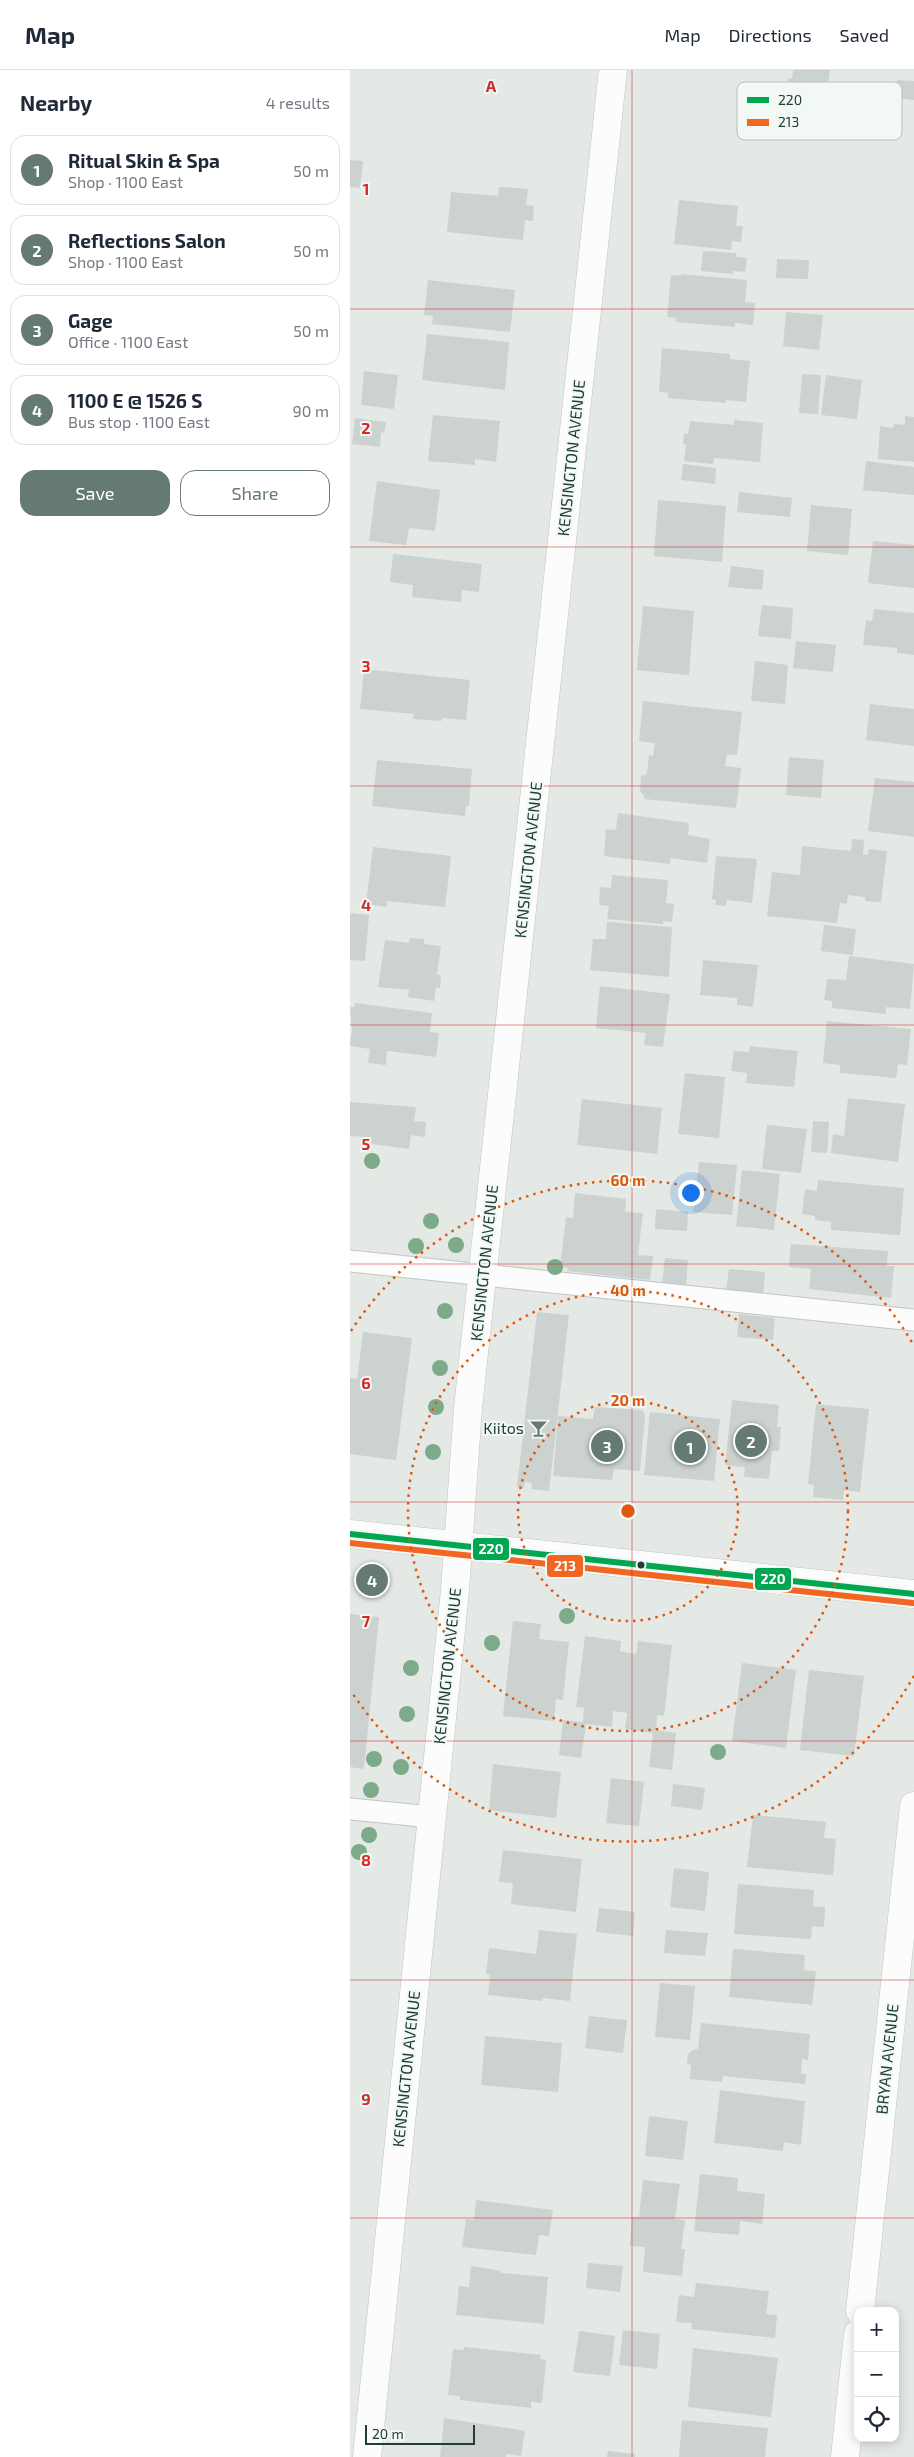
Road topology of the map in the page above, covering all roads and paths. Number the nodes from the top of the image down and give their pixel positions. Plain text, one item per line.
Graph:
1 (613, 70) edge
2 (350, 1261) edge
3 (483, 1276) junction
4 (914, 1320) edge
5 (350, 1534) edge
6 (458, 1546) junction
7 (914, 1594) edge
8 (914, 1806) edge
9 (350, 1809) edge
10 (432, 1817) junction
11 (860, 2307) edge
12 (856, 2352) edge
13 (367, 2457) edge
14 (845, 2457) edge

1 - 3 street, KENSINGTON AVENUE
2 - 3 lane
3 - 4 lane
3 - 6 street, KENSINGTON AVENUE
5 - 6 street
6 - 7 street
6 - 10 street, KENSINGTON AVENUE
8 - 11 street, BRYAN AVENUE
9 - 10 lane
10 - 13 street, KENSINGTON AVENUE
12 - 14 street

